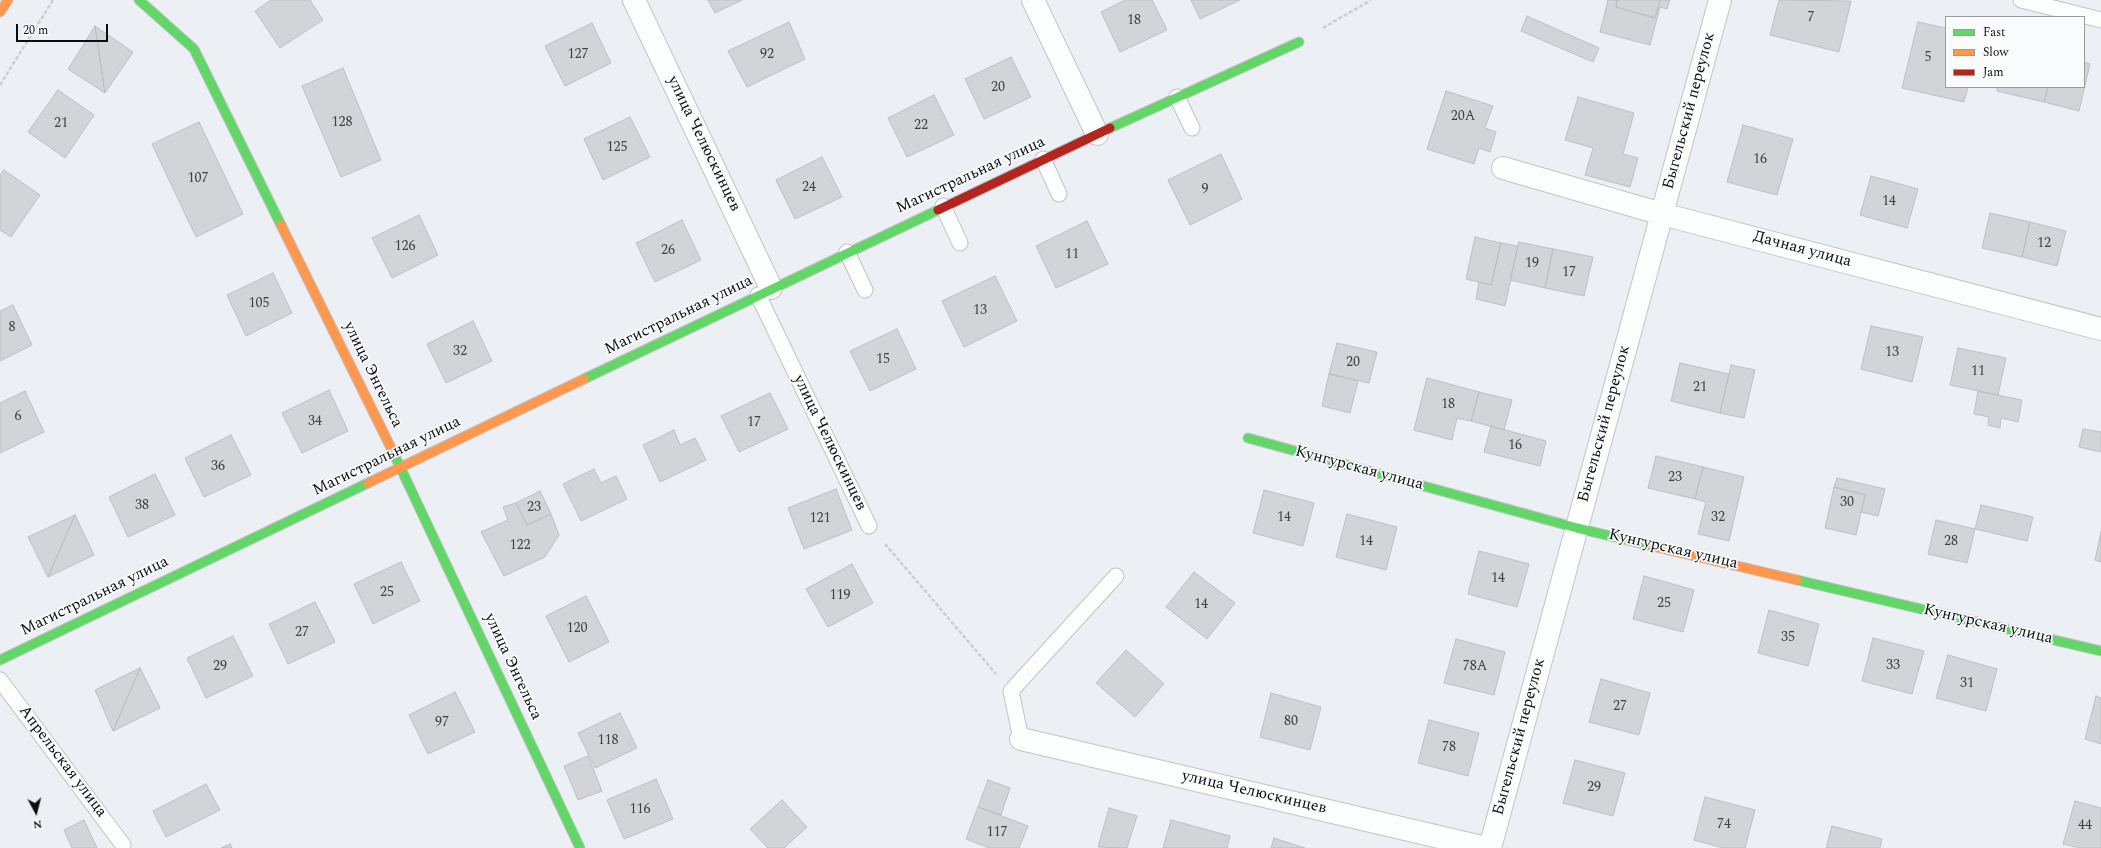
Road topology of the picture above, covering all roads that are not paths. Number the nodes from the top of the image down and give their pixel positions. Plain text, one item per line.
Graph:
1 (8, 0) edge
2 (139, 0) edge
3 (634, 0) edge
4 (1033, 0) edge
5 (1720, 0) edge
6 (2022, 0) edge
7 (0, 12) edge
8 (2101, 20) edge
9 (1299, 42) road end
10 (1177, 97) junction
11 (1192, 128) dead end
12 (1097, 134) junction
13 (1043, 159) junction
14 (1503, 168) dead end
15 (1059, 194) dead end
16 (943, 206) junction
17 (1662, 214) junction
18 (960, 243) dead end
19 (847, 252) junction
20 (865, 290) dead end
21 (765, 291) junction
22 (2101, 329) edge
23 (1248, 438) dead end
24 (401, 466) junction
25 (869, 526) road end
26 (1576, 528) junction
27 (1116, 576) dead end
28 (2101, 651) edge
29 (0, 660) edge
30 (0, 680) edge
31 (1021, 739) joint
32 (123, 845) dead end
33 (580, 848) edge
34 (1486, 848) edge
35 (1490, 848) edge

1 - 7 street
2 - 24 street, улица Энгельса
3 - 21 street, улица Челюскинцев
4 - 12 street
5 - 17 street, Быгельский переулок
6 - 8 lane
9 - 10 street, Магистральная улица
10 - 11 lane
10 - 12 street, Магистральная улица
12 - 13 street, Магистральная улица
13 - 15 lane
13 - 16 street, Магистральная улица
14 - 17 street, Дачная улица
16 - 18 lane
16 - 19 street, Магистральная улица
17 - 22 street, Дачная улица
17 - 26 street, Быгельский переулок
19 - 20 lane
19 - 21 street, Магистральная улица
21 - 24 street, Магистральная улица
21 - 25 lane, улица Челюскинцев
23 - 26 street, Кунгурская улица
24 - 29 street, Магистральная улица
24 - 33 street, улица Энгельса
26 - 28 street, Кунгурская улица
26 - 35 street, Быгельский переулок
27 - 31 lane
30 - 32 lane, Апрельская улица
31 - 34 street, улица Челюскинцев

